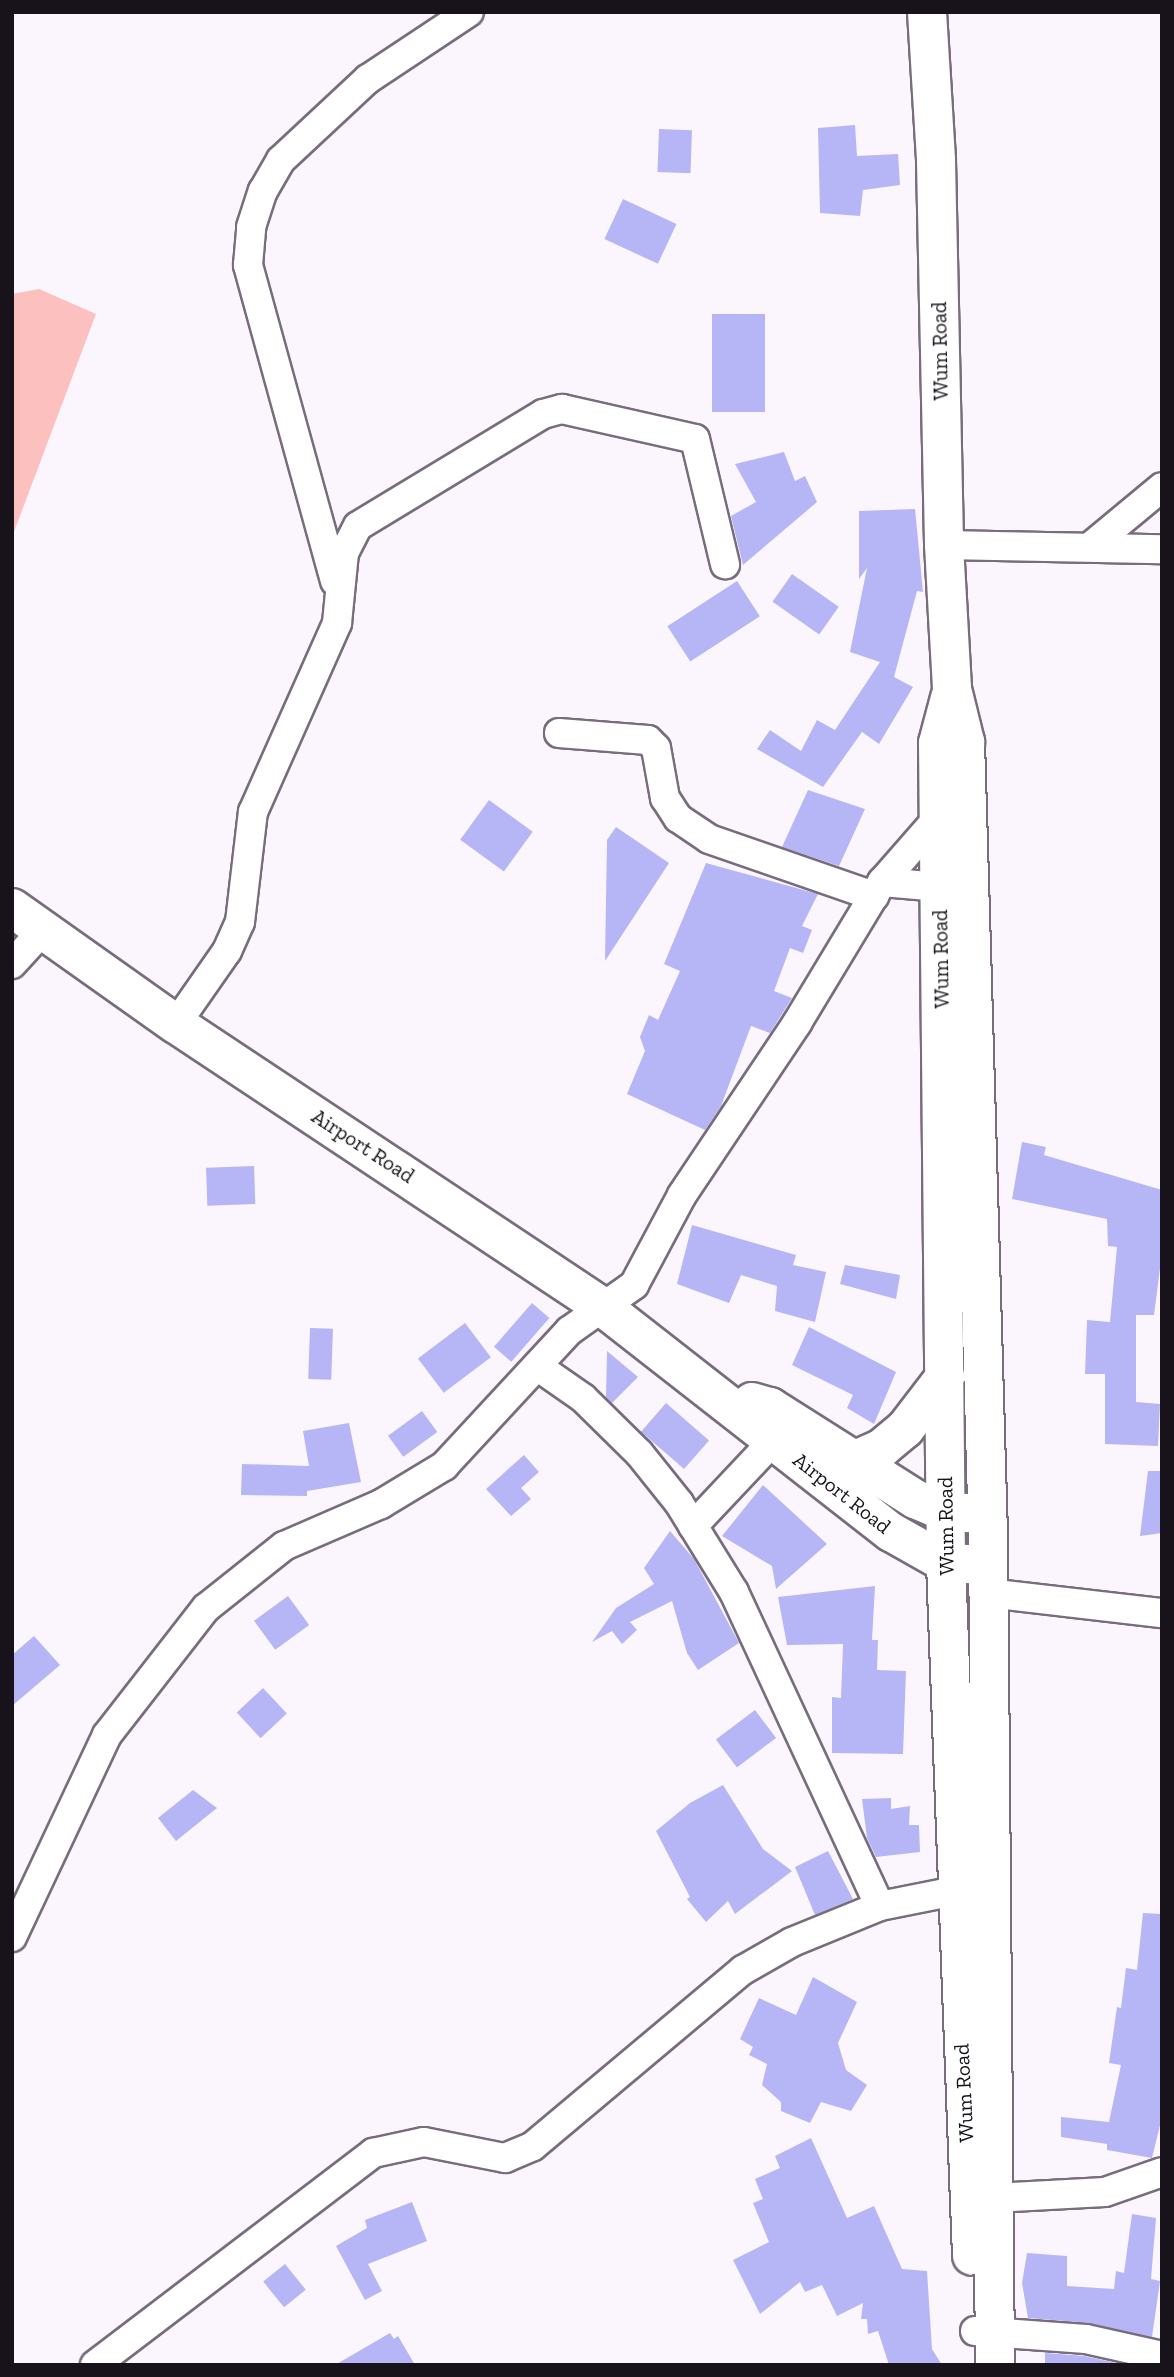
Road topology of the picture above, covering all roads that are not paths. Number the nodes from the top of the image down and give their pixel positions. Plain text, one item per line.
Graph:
1 (469, 12) edge
2 (926, 12) edge
3 (1162, 486) edge
4 (944, 545) junction
5 (1091, 546) junction
6 (1162, 550) edge
7 (725, 564) dead end
8 (341, 603) junction
9 (952, 689) junction
10 (559, 733) dead end
11 (939, 817) junction
12 (940, 887) junction
13 (878, 889) junction
14 (12, 908) edge
15 (43, 929) junction
16 (12, 964) edge
17 (176, 1024) junction
18 (604, 1308) junction
19 (537, 1366) junction
20 (945, 1377) junction
21 (709, 1391) junction
22 (774, 1440) junction
23 (853, 1461) junction
24 (946, 1512) junction
25 (987, 1514) junction
26 (693, 1526) junction
27 (946, 1563) junction
28 (988, 1579) junction
29 (1162, 1613) edge
30 (993, 1885) junction
31 (955, 1889) junction
32 (880, 1906) junction
33 (12, 1937) edge
34 (1162, 2172) edge
35 (983, 2199) junction
36 (985, 2348) edge
37 (1162, 2356) edge
38 (95, 2365) edge

1 - 8 street
2 - 4 main road, Wum Road
3 - 5 street
4 - 5 street
4 - 9 main road, Wum Road
5 - 6 street
7 - 8 street
8 - 17 street
9 - 11 main road, Wum Road
9 - 25 main road, Wum Road
10 - 13 street
11 - 12 main road, Wum Road
11 - 13 street
12 - 13 street
12 - 20 main road, Wum Road
13 - 18 street
14 - 15 main road, Airport Road
15 - 16 street
15 - 17 main road, Airport Road
17 - 18 main road, Airport Road
18 - 19 street
18 - 21 main road, Airport Road
19 - 26 street
19 - 33 street
20 - 23 main road
20 - 24 main road, Wum Road
21 - 22 main road, Airport Road
21 - 23 main road, Airport Road
22 - 26 street
22 - 27 main road, Airport Road
23 - 24 main road, Airport Road
24 - 25 main road, Airport Road
24 - 27 main road, Wum Road
25 - 28 main road, Wum Road
26 - 32 street
27 - 28 main road, Airport Road
27 - 31 main road, Wum Road
28 - 29 street
28 - 30 main road, Wum Road
30 - 31 street
30 - 35 main road, Wum Road
31 - 32 street
31 - 35 main road, Wum Road
32 - 38 street
34 - 35 street
35 - 36 main road, Wum Road
36 - 37 street

